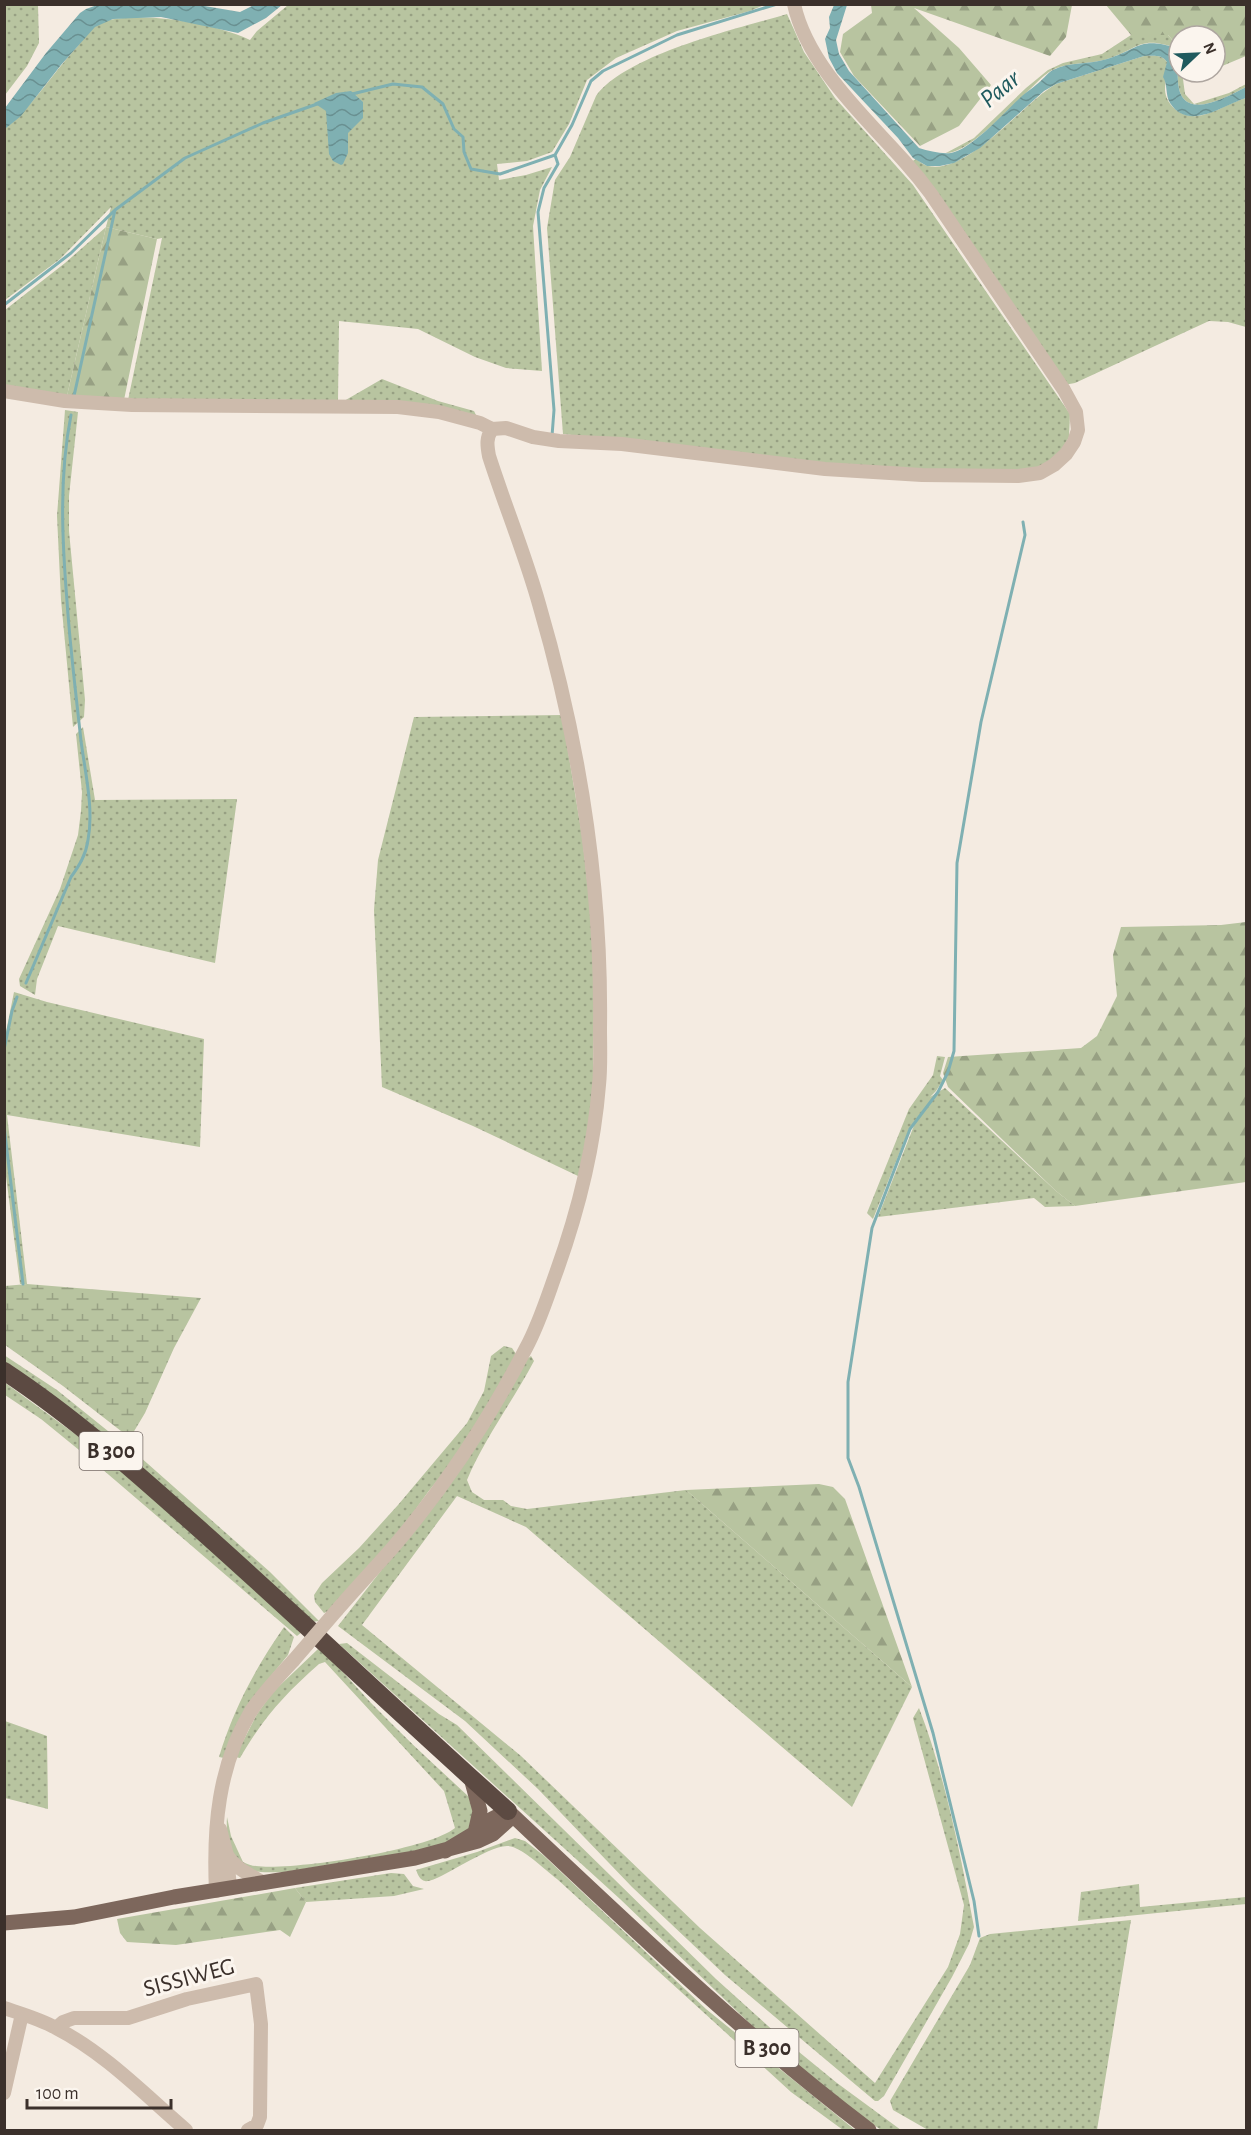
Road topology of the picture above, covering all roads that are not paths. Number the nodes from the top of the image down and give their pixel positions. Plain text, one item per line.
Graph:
1 (794, 4) edge
2 (4, 391) edge
3 (492, 429) junction
4 (4, 1371) edge
5 (471, 1778) junction
6 (510, 1814) junction
7 (217, 1815) junction
8 (475, 1833) junction
9 (445, 1851) junction
10 (227, 1855) junction
11 (264, 1883) junction
12 (223, 1890) junction
13 (4, 1923) edge
14 (4, 2008) edge
15 (22, 2014) junction
16 (56, 2028) junction
17 (4, 2093) edge
18 (186, 2130) edge
19 (248, 2130) edge
20 (869, 2130) edge

1 - 3 street
2 - 3 street
3 - 7 street, bridge
4 - 5 highway, B 300
5 - 6 highway, B 300
5 - 8 main road
6 - 8 main road
6 - 9 main road
6 - 20 main road, B 300
7 - 10 street
7 - 12 street
8 - 9 main road
9 - 11 main road
10 - 11 street
10 - 12 street
11 - 12 main road
12 - 13 main road
14 - 15 street
15 - 16 street
15 - 17 street
16 - 18 street
16 - 19 street, SISSIWEG

